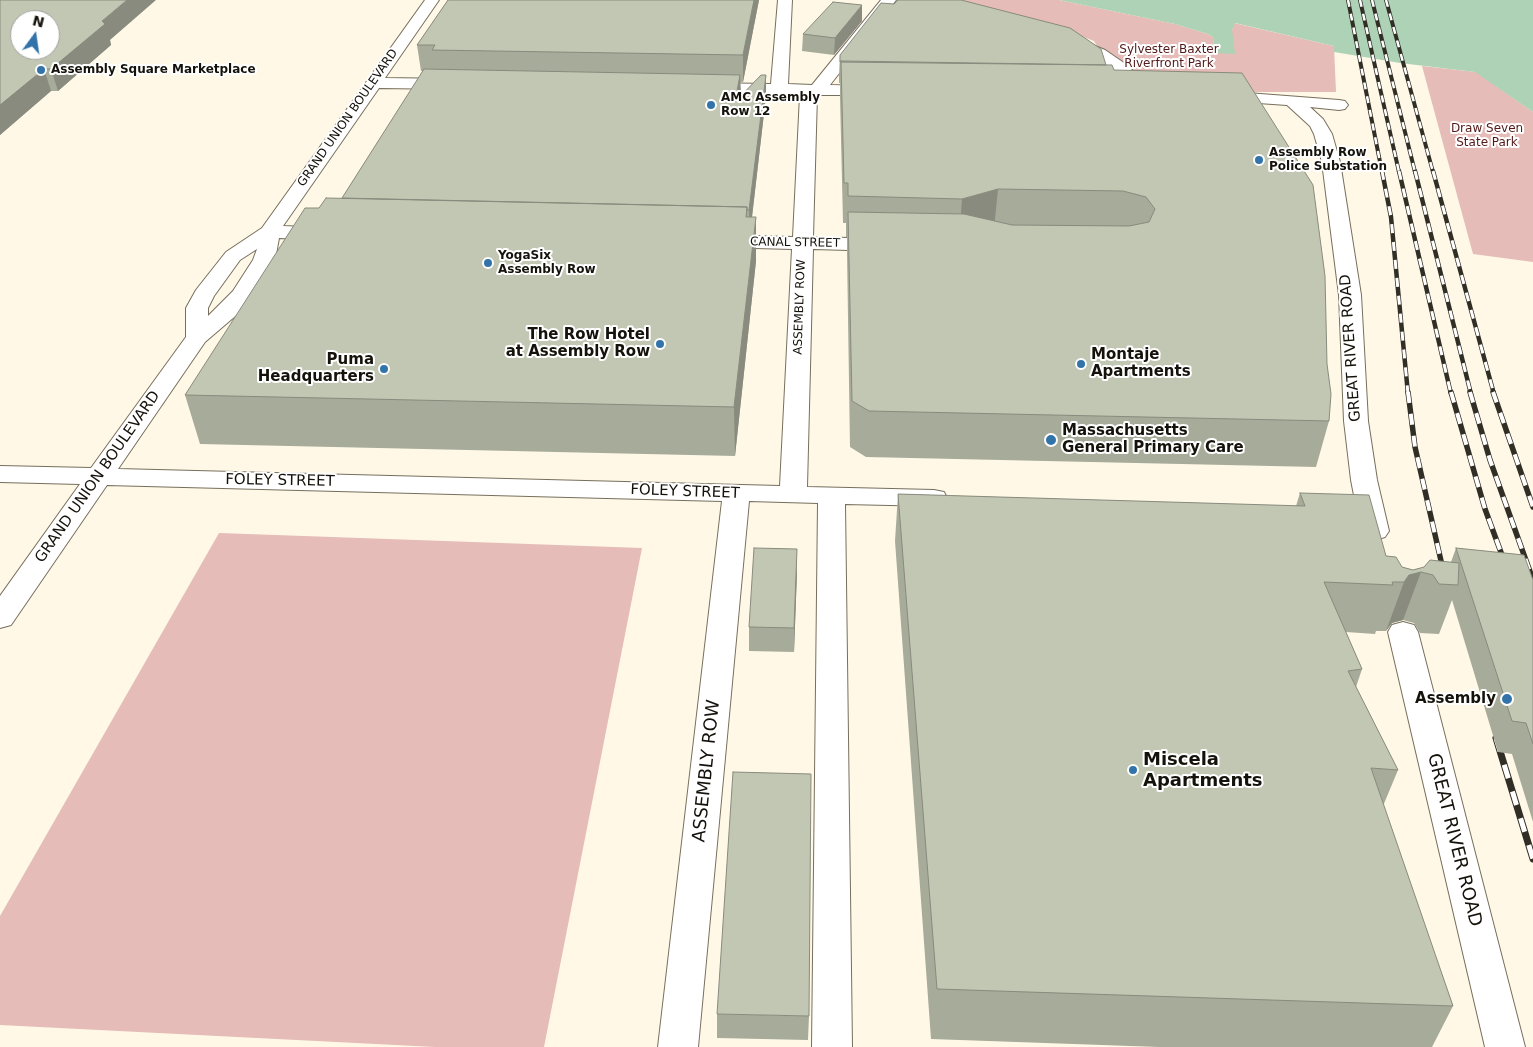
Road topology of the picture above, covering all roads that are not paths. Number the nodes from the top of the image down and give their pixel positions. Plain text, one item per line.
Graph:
1 (785, 0) edge
2 (889, 0) edge
3 (429, 1) edge
4 (1056, 37) edge
5 (372, 83) junction
6 (466, 84) edge
7 (690, 88) edge
8 (779, 89) junction
9 (813, 90) junction
10 (896, 91) edge
11 (1122, 95) edge
12 (1205, 96) edge
13 (1292, 100) junction
14 (1339, 105) dead end
15 (269, 232) junction
16 (345, 234) edge
17 (695, 241) edge
18 (802, 243) junction
19 (901, 245) edge
20 (197, 337) junction
21 (0, 474) edge
22 (98, 476) junction
23 (736, 494) junction
24 (793, 495) junction
25 (831, 496) junction
26 (957, 499) edge
27 (1382, 558) edge
28 (0, 618) edge
29 (1403, 632) dead end
30 (678, 1047) edge
31 (832, 1047) edge
32 (1505, 1047) edge

1 - 8 street
2 - 9 street
3 - 5 street, GRAND UNION BOULEVARD
4 - 11 street
5 - 6 street
5 - 15 street, GRAND UNION BOULEVARD
7 - 8 street
8 - 9 street
9 - 10 street
9 - 18 street, ASSEMBLY ROW
12 - 13 street
13 - 14 street
13 - 27 street, GREAT RIVER ROAD
15 - 16 street
15 - 20 street, GRAND UNION BOULEVARD
15 - 20 street, GRAND UNION BOULEVARD
17 - 18 street, CANAL STREET
18 - 19 street, CANAL STREET
18 - 24 street, ASSEMBLY ROW
20 - 22 street, GRAND UNION BOULEVARD
21 - 22 street, FOLEY STREET
22 - 23 street, FOLEY STREET
22 - 28 street, GRAND UNION BOULEVARD
23 - 24 street, FOLEY STREET
23 - 30 street, ASSEMBLY ROW
24 - 25 street, FOLEY STREET
25 - 26 street, FOLEY STREET
25 - 31 street
29 - 32 street, GREAT RIVER ROAD

